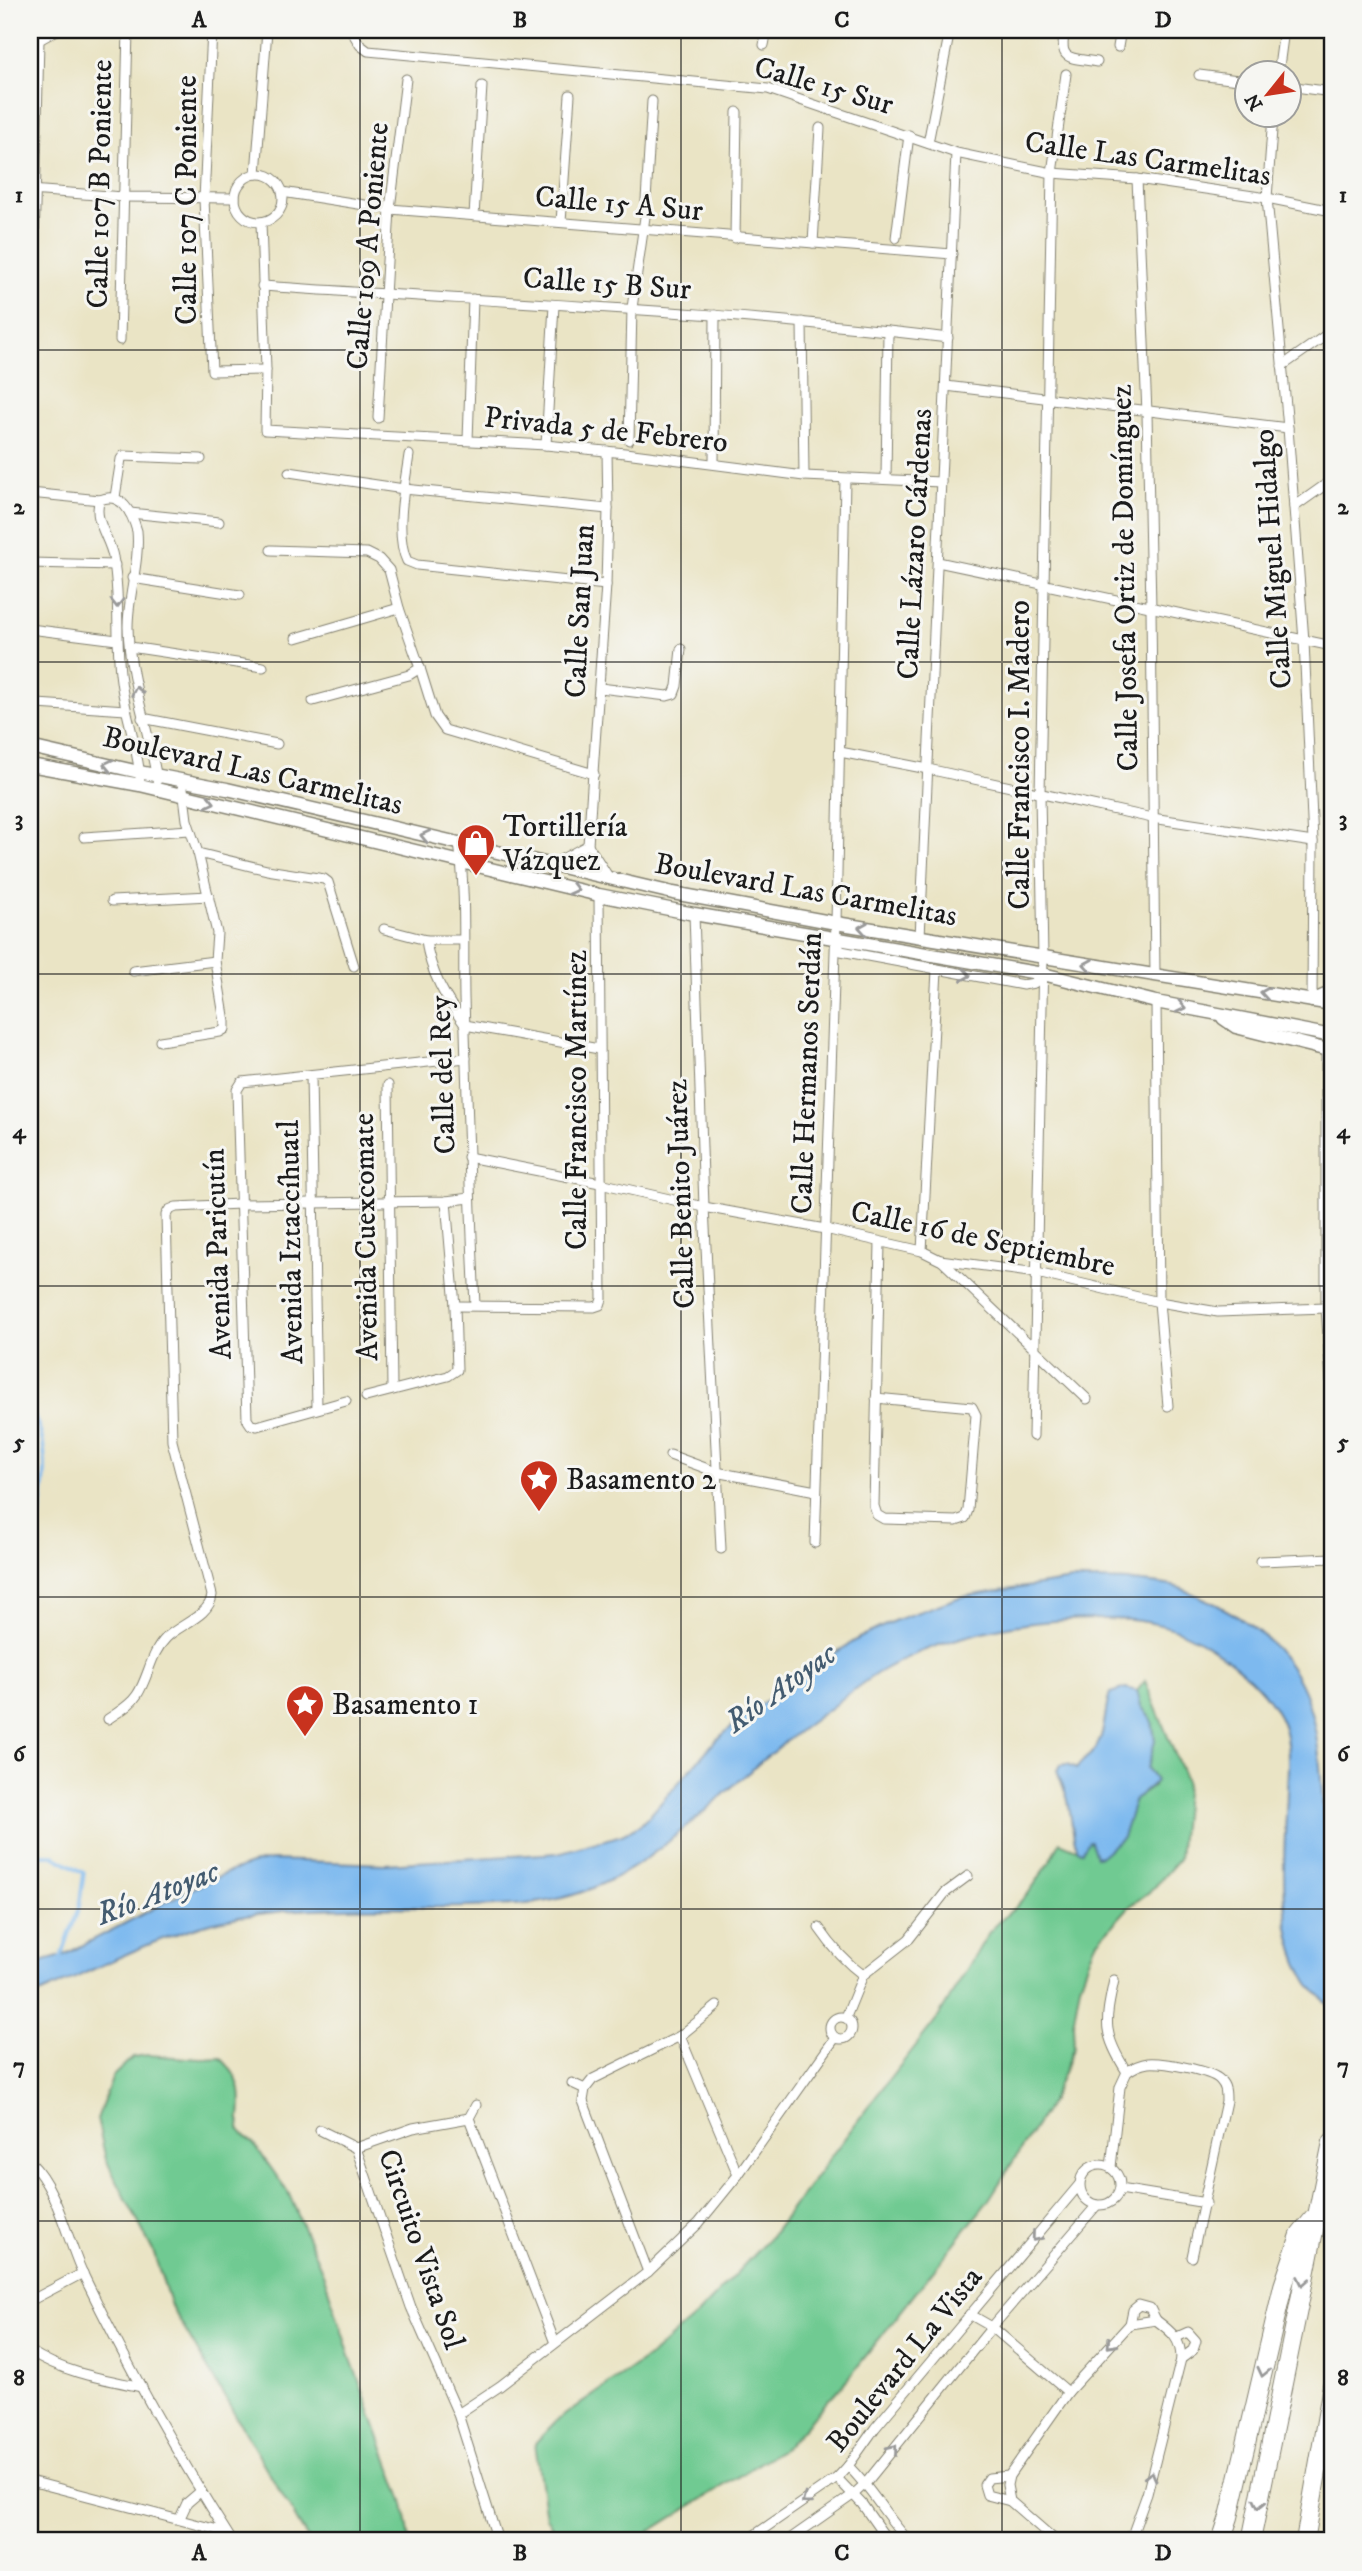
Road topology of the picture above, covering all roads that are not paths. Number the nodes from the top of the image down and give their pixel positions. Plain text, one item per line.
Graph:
1 (57, 30) edge
2 (128, 30) edge
3 (212, 30) edge
4 (264, 30) edge
5 (351, 30) edge
6 (767, 30) edge
7 (950, 30) edge
8 (1065, 30) edge
9 (1121, 30) edge
10 (1284, 30) edge
11 (35, 41) edge
12 (764, 45) dead end
13 (1118, 47) dead end
14 (1280, 60) edge
15 (1097, 62) dead end
16 (1066, 74) dead end
17 (1199, 75) dead end
18 (406, 79) dead end
19 (1232, 79) edge
20 (482, 86) dead end
21 (1302, 88) edge
22 (1332, 92) edge
23 (570, 95) dead end
24 (652, 101) dead end
25 (737, 112) dead end
26 (820, 128) dead end
27 (1272, 130) edge
28 (909, 135) junction
29 (928, 143) junction
30 (956, 153) junction
31 (1052, 173) junction
32 (256, 174) junction
33 (1137, 179) junction
34 (32, 190) edge
35 (282, 192) junction
36 (123, 197) junction
37 (235, 198) junction
38 (1267, 198) junction
39 (204, 199) junction
40 (390, 209) junction
41 (1332, 211) edge
42 (474, 216) junction
43 (261, 222) junction
44 (561, 222) junction
45 (643, 229) junction
46 (735, 238) junction
47 (896, 238) dead end
48 (813, 243) junction
49 (952, 254) junction
50 (262, 286) junction
51 (33, 290) dead end
52 (386, 295) junction
53 (473, 299) junction
54 (554, 305) junction
55 (632, 308) junction
56 (715, 315) junction
57 (802, 322) junction
58 (888, 331) junction
59 (1332, 331) edge
60 (948, 338) junction
61 (120, 340) dead end
62 (1282, 366) junction
63 (266, 370) junction
64 (946, 386) junction
65 (1048, 400) junction
66 (1147, 413) junction
67 (378, 418) dead end
68 (1288, 428) junction
69 (468, 440) junction
70 (629, 440) dead end
71 (546, 445) junction
72 (607, 451) junction
73 (409, 455) dead end
74 (201, 459) dead end
75 (714, 463) junction
76 (289, 472) dead end
77 (804, 475) junction
78 (845, 479) junction
79 (886, 479) junction
80 (1332, 480) edge
81 (941, 482) junction
82 (404, 489) junction
83 (30, 493) edge
84 (115, 497) junction
85 (100, 500) junction
86 (1294, 507) junction
87 (608, 509) junction
88 (130, 513) junction
89 (219, 522) dead end
90 (271, 550) dead end
91 (938, 562) junction
92 (30, 563) edge
93 (115, 565) junction
94 (132, 578) junction
95 (1044, 583) junction
96 (606, 585) junction
97 (240, 595) dead end
98 (399, 608) junction
99 (1151, 608) junction
100 (30, 629) edge
101 (296, 638) dead end
102 (117, 640) junction
103 (1304, 641) junction
104 (1332, 646) edge
105 (130, 647) junction
106 (681, 649) dead end
107 (263, 667) dead end
108 (421, 668) junction
109 (600, 688) junction
110 (313, 701) dead end
111 (37, 704) dead end
112 (126, 710) junction
113 (142, 718) junction
114 (277, 744) dead end
115 (30, 747) edge
116 (840, 752) junction
117 (30, 765) edge
118 (928, 769) junction
119 (594, 774) junction
120 (156, 775) junction
121 (140, 779) junction
122 (182, 780) junction
123 (158, 790) junction
124 (1040, 794) junction
125 (183, 796) junction
126 (1152, 818) junction
127 (190, 830) junction
128 (84, 837) dead end
129 (1313, 842) junction
130 (459, 843) junction
131 (588, 845) junction
132 (198, 853) junction
133 (462, 861) junction
134 (552, 864) junction
135 (609, 878) junction
136 (599, 895) junction
137 (209, 896) junction
138 (112, 901) dead end
139 (694, 914) junction
140 (836, 923) junction
141 (384, 929) dead end
142 (920, 937) junction
143 (834, 938) junction
144 (426, 940) junction
145 (463, 940) junction
146 (1043, 958) junction
147 (215, 961) junction
148 (354, 966) dead end
149 (937, 970) junction
150 (133, 971) dead end
151 (1043, 974) junction
152 (1155, 976) junction
153 (1332, 992) edge
154 (1312, 1001) junction
155 (1156, 1002) junction
156 (1332, 1004) edge
157 (1220, 1015) junction
158 (465, 1025) junction
159 (1332, 1036) edge
160 (160, 1041) dead end
161 (599, 1049) junction
162 (1329, 1050) edge
163 (466, 1058) junction
164 (311, 1075) junction
165 (388, 1085) dead end
166 (468, 1157) junction
167 (600, 1183) junction
168 (470, 1198) junction
169 (446, 1201) junction
170 (390, 1202) junction
171 (314, 1203) junction
172 (240, 1204) junction
173 (704, 1207) junction
174 (825, 1229) junction
175 (880, 1242) junction
176 (922, 1251) junction
177 (940, 1260) junction
178 (1037, 1273) junction
179 (1159, 1302) junction
180 (475, 1305) junction
181 (455, 1306) junction
182 (1326, 1308) junction
183 (1035, 1350) junction
184 (392, 1389) junction
185 (1332, 1395) edge
186 (366, 1397) dead end
187 (876, 1398) junction
188 (1087, 1399) dead end
189 (346, 1401) dead end
190 (1168, 1406) dead end
191 (317, 1408) junction
192 (1033, 1436) dead end
193 (670, 1455) dead end
194 (716, 1472) junction
195 (816, 1492) junction
196 (815, 1543) dead end
197 (721, 1549) dead end
198 (1332, 1558) edge
199 (1260, 1561) dead end
200 (108, 1719) dead end
201 (968, 1876) dead end
202 (819, 1928) dead end
203 (863, 1975) junction
204 (1114, 1980) dead end
205 (717, 2007) dead end
206 (846, 2018) junction
207 (680, 2036) junction
208 (835, 2038) junction
209 (1128, 2072) junction
210 (572, 2083) dead end
211 (585, 2089) junction
212 (476, 2105) dead end
213 (469, 2118) junction
214 (320, 2130) dead end
215 (1332, 2143) edge
216 (356, 2148) junction
217 (30, 2162) edge
218 (1111, 2167) junction
219 (40, 2172) junction
220 (738, 2175) junction
221 (30, 2176) edge
222 (1079, 2185) junction
223 (1120, 2189) junction
224 (1206, 2203) junction
225 (1097, 2205) junction
226 (1315, 2217) junction
227 (1192, 2257) dead end
228 (648, 2272) junction
229 (83, 2273) junction
230 (30, 2301) edge
231 (971, 2315) junction
232 (1156, 2320) junction
233 (1130, 2324) junction
234 (992, 2328) junction
235 (1177, 2337) junction
236 (555, 2343) junction
237 (30, 2351) edge
238 (1181, 2359) junction
239 (1332, 2386) edge
240 (142, 2387) junction
241 (1068, 2392) junction
242 (458, 2414) junction
243 (848, 2466) junction
244 (1009, 2476) junction
245 (837, 2478) junction
246 (30, 2481) edge
247 (866, 2483) junction
248 (201, 2491) junction
249 (854, 2494) junction
250 (1010, 2501) junction
251 (180, 2518) junction
252 (891, 2522) junction
253 (881, 2528) junction
254 (226, 2532) junction
255 (232, 2541) edge
256 (498, 2541) edge
257 (746, 2541) edge
258 (787, 2541) edge
259 (888, 2541) edge
260 (909, 2541) edge
261 (1056, 2541) edge
262 (1130, 2541) edge
263 (1221, 2541) edge
264 (1251, 2541) edge
265 (1305, 2541) edge

1 - 11 street
2 - 36 street, Calle 107 B Poniente
3 - 39 street, Calle 107 C Poniente
4 - 32 street
5 - 28 street, Calle 15 Sur
6 - 12 street
7 - 29 street
8 - 15 street
9 - 13 street
10 - 14 street
11 - 34 street
16 - 31 street, Calle Francisco I. Madero
17 - 19 street
18 - 40 street, Calle 109 A Poniente
20 - 42 street
21 - 22 street
23 - 44 street
24 - 45 street
25 - 46 street
26 - 48 street
27 - 38 street, Calle Miguel Hidalgo
28 - 29 street, Calle 15 Sur
28 - 47 street
29 - 30 street, Calle 15 Sur
30 - 31 street, Calle Las Carmelitas
30 - 49 street, Calle Lázaro Cárdenas
31 - 33 street, Calle Las Carmelitas
31 - 65 street, Calle Francisco I. Madero
32 - 35 street
32 - 37 street
33 - 38 street, Calle Las Carmelitas
33 - 66 street, Calle Josefa Ortiz de Domínguez
34 - 36 street
34 - 51 street
35 - 40 street, Calle 15 A Sur
35 - 43 street
36 - 39 street
36 - 61 street, Calle 107 B Poniente
37 - 39 street
37 - 43 street
38 - 41 street, Calle Las Carmelitas
38 - 62 street, Calle Miguel Hidalgo
39 - 63 street, Calle 107 C Poniente
40 - 42 street, Calle 15 A Sur
40 - 52 street, Calle 109 A Poniente
42 - 44 street, Calle 15 A Sur
43 - 50 street
44 - 45 street, Calle 15 A Sur
45 - 46 street, Calle 15 A Sur
45 - 55 street
46 - 48 street, Calle 15 A Sur
48 - 49 street, Calle 15 A Sur
49 - 60 street, Calle Lázaro Cárdenas
50 - 52 street, Calle 15 B Sur
50 - 63 street
52 - 53 street, Calle 15 B Sur
52 - 67 street, Calle 109 A Poniente
53 - 54 street, Calle 15 B Sur
53 - 69 street
54 - 55 street, Calle 15 B Sur
54 - 71 street
55 - 56 street, Calle 15 B Sur
55 - 70 street
56 - 57 street, Calle 15 B Sur
56 - 75 street
57 - 58 street, Calle 15 B Sur
57 - 77 street
58 - 60 street, Calle 15 B Sur
58 - 79 street
59 - 62 street
60 - 64 street, Calle Lázaro Cárdenas
62 - 68 street, Calle Miguel Hidalgo
63 - 69 street, Privada 5 de Febrero
64 - 65 street
64 - 81 street, Calle Lázaro Cárdenas
65 - 66 street
65 - 95 street, Calle Francisco I. Madero
66 - 68 street
66 - 99 street, Calle Josefa Ortiz de Domínguez
68 - 86 street, Calle Miguel Hidalgo
69 - 71 street, Privada 5 de Febrero
71 - 72 street, Privada 5 de Febrero
72 - 75 street, Privada 5 de Febrero
72 - 87 street, Calle San Juan
73 - 82 street
74 - 84 street
75 - 77 street, Privada 5 de Febrero
76 - 82 street
77 - 78 street, Privada 5 de Febrero
78 - 79 street, Privada 5 de Febrero
78 - 116 street, Calle Hermanos Serdán
79 - 81 street, Privada 5 de Febrero
80 - 86 street
81 - 91 street, Calle Lázaro Cárdenas
82 - 87 street
82 - 96 street
83 - 85 street
84 - 85 street
84 - 88 street
85 - 93 street
86 - 103 street, Calle Miguel Hidalgo
87 - 96 street, Calle San Juan
88 - 89 street
88 - 94 street
90 - 98 street
91 - 95 street
91 - 118 street, Calle Lázaro Cárdenas
92 - 93 street
93 -> 102 street
94 - 97 street
94 - 105 street
95 - 99 street
95 - 124 street, Calle Francisco I. Madero
96 - 109 street, Calle San Juan
98 - 101 street
98 - 108 street
99 - 103 street
99 - 126 street, Calle Josefa Ortiz de Domínguez
100 - 102 street
102 - 112 street
103 - 104 street
103 - 129 street, Calle Miguel Hidalgo
105 - 107 street
113 -> 105 street
106 - 109 street
108 - 110 street
108 - 119 street
109 - 119 street, Calle San Juan
111 - 112 street
112 - 121 street
113 - 114 street
113 - 120 street
121 -> 115 main road, Boulevard Las Carmelitas
116 - 118 street
116 - 140 street, Calle Hermanos Serdán
117 - 121 main road, Boulevard Las Carmelitas
118 - 124 street
118 - 142 street, Calle Lázaro Cárdenas
119 - 131 street, Calle San Juan
120 - 121 main road, Boulevard Las Carmelitas
120 - 122 main road, Boulevard Las Carmelitas
120 - 123 street
121 - 123 main road, Boulevard Las Carmelitas
122 - 125 street
130 -> 122 main road, Boulevard Las Carmelitas
123 - 125 main road, Boulevard Las Carmelitas
124 - 126 street
124 - 146 street, Calle Francisco I. Madero
125 - 127 street
125 -> 133 main road, Boulevard Las Carmelitas
126 - 129 street
126 - 152 street, Calle Josefa Ortiz de Domínguez
127 - 128 street
127 - 132 street
129 - 154 street, Calle Miguel Hidalgo
130 - 133 street, Calle del Rey
130 - 134 main road, Boulevard Las Carmelitas
131 - 134 street
131 - 135 street
132 - 137 street
132 - 148 street
133 -> 136 main road, Boulevard Las Carmelitas
133 - 145 street, Calle del Rey
134 - 135 main road, Boulevard Las Carmelitas
135 - 140 main road, Boulevard Las Carmelitas
136 - 139 main road, Boulevard Las Carmelitas
136 - 161 street, Calle Francisco Martínez
137 - 138 street
137 - 147 street
139 - 143 main road, Boulevard Las Carmelitas
139 - 173 street, Calle Benito Juárez
142 -> 140 main road, Boulevard Las Carmelitas
140 - 143 street, Calle Hermanos Serdán
141 - 144 street
142 - 146 main road, Boulevard Las Carmelitas
143 - 149 street, Boulevard Las Carmelitas
143 - 151 main road, Boulevard Las Carmelitas
143 - 174 street, Calle Hermanos Serdán
144 - 145 street
144 - 158 street
145 - 158 street, Calle del Rey
146 - 151 street, Calle Francisco I. Madero
152 -> 146 main road, Boulevard Las Carmelitas
147 - 150 street
147 - 160 street
149 -> 151 street, Boulevard Las Carmelitas
149 - 176 street
151 - 155 main road, Boulevard Las Carmelitas
151 - 178 street, Calle Francisco I. Madero
154 -> 152 main road, Boulevard Las Carmelitas
153 - 154 main road
154 - 156 main road, Boulevard Las Carmelitas
155 -> 157 main road, Boulevard Las Carmelitas
155 - 179 street
157 - 159 main road, Boulevard Las Carmelitas
157 - 162 main road
158 - 161 street
158 - 163 street, Calle del Rey
161 - 167 street, Calle Francisco Martínez
162 - 182 street
163 - 164 street
163 - 166 street, Calle del Rey
164 - 171 street, Avenida Iztaccíhuatl
164 - 172 street, Avenida Paricutín
165 - 170 street, Avenida Cuexcomate
166 - 167 street, Calle 16 de Septiembre
166 - 168 street, Calle del Rey
167 - 173 street, Calle 16 de Septiembre
167 - 180 street, Calle Francisco Martínez
168 - 169 street
168 - 180 street, Calle del Rey
169 - 170 street
169 - 181 street
170 - 171 street
170 - 184 street, Avenida Cuexcomate
171 - 172 street
171 - 191 street, Avenida Iztaccíhuatl
172 - 191 street, Avenida Paricutín
172 - 200 street
173 - 174 street, Calle 16 de Septiembre
173 - 194 street, Calle Benito Juárez
174 - 175 street, Calle 16 de Septiembre
174 - 195 street, Calle Hermanos Serdán
175 - 176 street, Calle 16 de Septiembre
175 - 187 street
176 - 177 street, Calle 16 de Septiembre
177 - 178 street, Calle 16 de Septiembre
177 - 183 street
178 - 179 street, Calle 16 de Septiembre
178 - 183 street, Calle Francisco I. Madero
179 - 182 street, Calle 16 de Septiembre
179 - 190 street
180 - 181 street
181 - 184 street
182 - 185 street
183 - 188 street
183 - 192 street, Calle Francisco I. Madero
184 - 186 street
187 - 187 street
189 - 191 street
193 - 194 street
194 - 195 street
194 - 197 street, Calle Benito Juárez
195 - 196 street, Calle Hermanos Serdán
198 - 199 street
201 - 203 street
202 - 203 street
203 - 206 street
204 - 209 street
205 - 207 street
206 - 208 street
206 - 208 street
207 - 211 street
207 - 220 street
208 - 220 street
209 - 218 street
209 - 224 street
210 - 211 street
211 - 228 street
212 - 213 street
213 - 216 street, Circuito Vista Sol
213 - 236 street
214 - 216 street
215 - 226 highway
216 - 242 street, Circuito Vista Sol
217 - 219 street
218 - 222 street
218 - 223 street
219 - 221 street
219 - 229 street
220 - 228 street
222 - 225 street
222 -> 231 street, Boulevard La Vista
223 - 224 street
223 - 225 street
224 - 227 street
225 - 234 street, Boulevard La Vista
226 -> 263 highway
226 -> 264 highway
228 - 236 street
229 - 230 street
229 - 240 street
231 - 234 street
231 - 243 street, Boulevard La Vista
232 - 233 street
232 - 233 street
232 - 235 street
233 -> 241 street
234 - 241 street
247 -> 234 street, Boulevard La Vista
235 - 238 street
235 - 238 street
236 - 242 street
237 - 240 street
262 -> 238 street
239 - 265 highway
240 - 248 street
241 - 244 street
242 - 256 street, Circuito Vista Sol
243 - 245 street, Boulevard La Vista
243 - 247 street
244 - 250 street
244 - 250 street
245 - 249 street
245 -> 257 street, Boulevard La Vista
246 - 251 street
247 - 249 street, Boulevard La Vista
247 - 252 street
248 - 251 street
248 - 254 street
249 - 253 street
249 - 258 street, Boulevard La Vista
250 - 261 street
251 - 254 street
252 - 253 street
252 - 260 street
253 - 259 street
254 - 255 street

